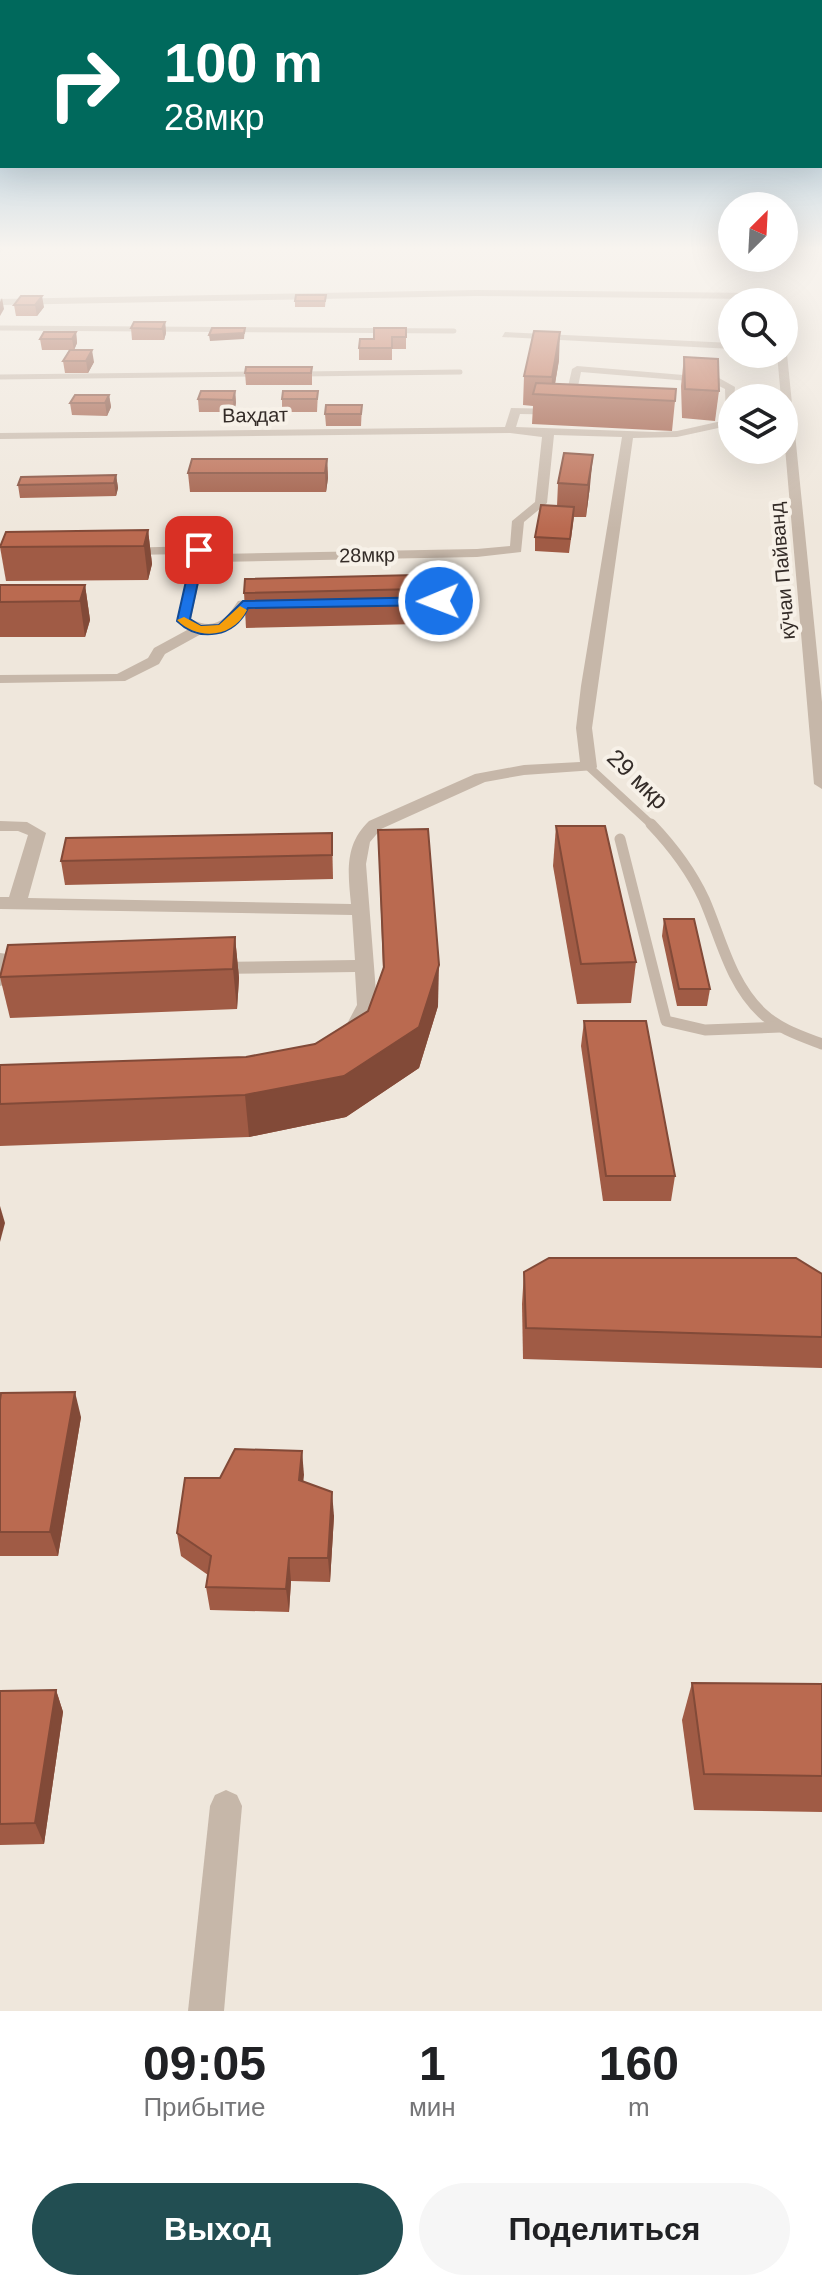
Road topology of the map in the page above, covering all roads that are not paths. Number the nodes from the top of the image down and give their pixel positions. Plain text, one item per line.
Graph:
1 (626, 341) edge
2 (718, 345) edge
3 (783, 368) edge
4 (460, 372) dead end
5 (269, 374) edge
6 (285, 374) edge
7 (0, 377) edge
8 (568, 407) junction
9 (582, 408) edge
10 (510, 430) junction
11 (538, 431) junction
12 (628, 435) junction
13 (0, 436) edge
14 (199, 550) junction
15 (104, 552) edge
16 (288, 604) edge
17 (198, 630) junction
18 (0, 679) edge
19 (589, 767) junction
20 (822, 784) edge
21 (0, 826) edge
22 (620, 839) dead end
23 (8, 903) edge
24 (361, 910) junction
25 (363, 966) junction
26 (187, 968) edge
27 (780, 1027) junction
28 (822, 1044) edge
29 (333, 1056) edge
30 (226, 1806) dead end
31 (206, 2011) edge

1 - 2 street
3 - 20 street, кӯчаи Пайванд
4 - 6 lane
5 - 7 lane
8 - 9 street
8 - 10 street
8 - 12 street
10 - 11 street
10 - 13 street, Ваҳдат
11 - 12 street
11 - 14 street, 28мкр
12 - 19 street, 29 мкр
14 - 15 street, 28мкр
14 - 17 street
16 - 17 street
17 - 18 street
19 - 24 street
19 - 27 lane, 29 мкр
21 - 23 street
22 - 27 lane
23 - 24 street
24 - 25 street
25 - 26 street
25 - 29 street
27 - 28 lane, 29 мкр
30 - 31 street

